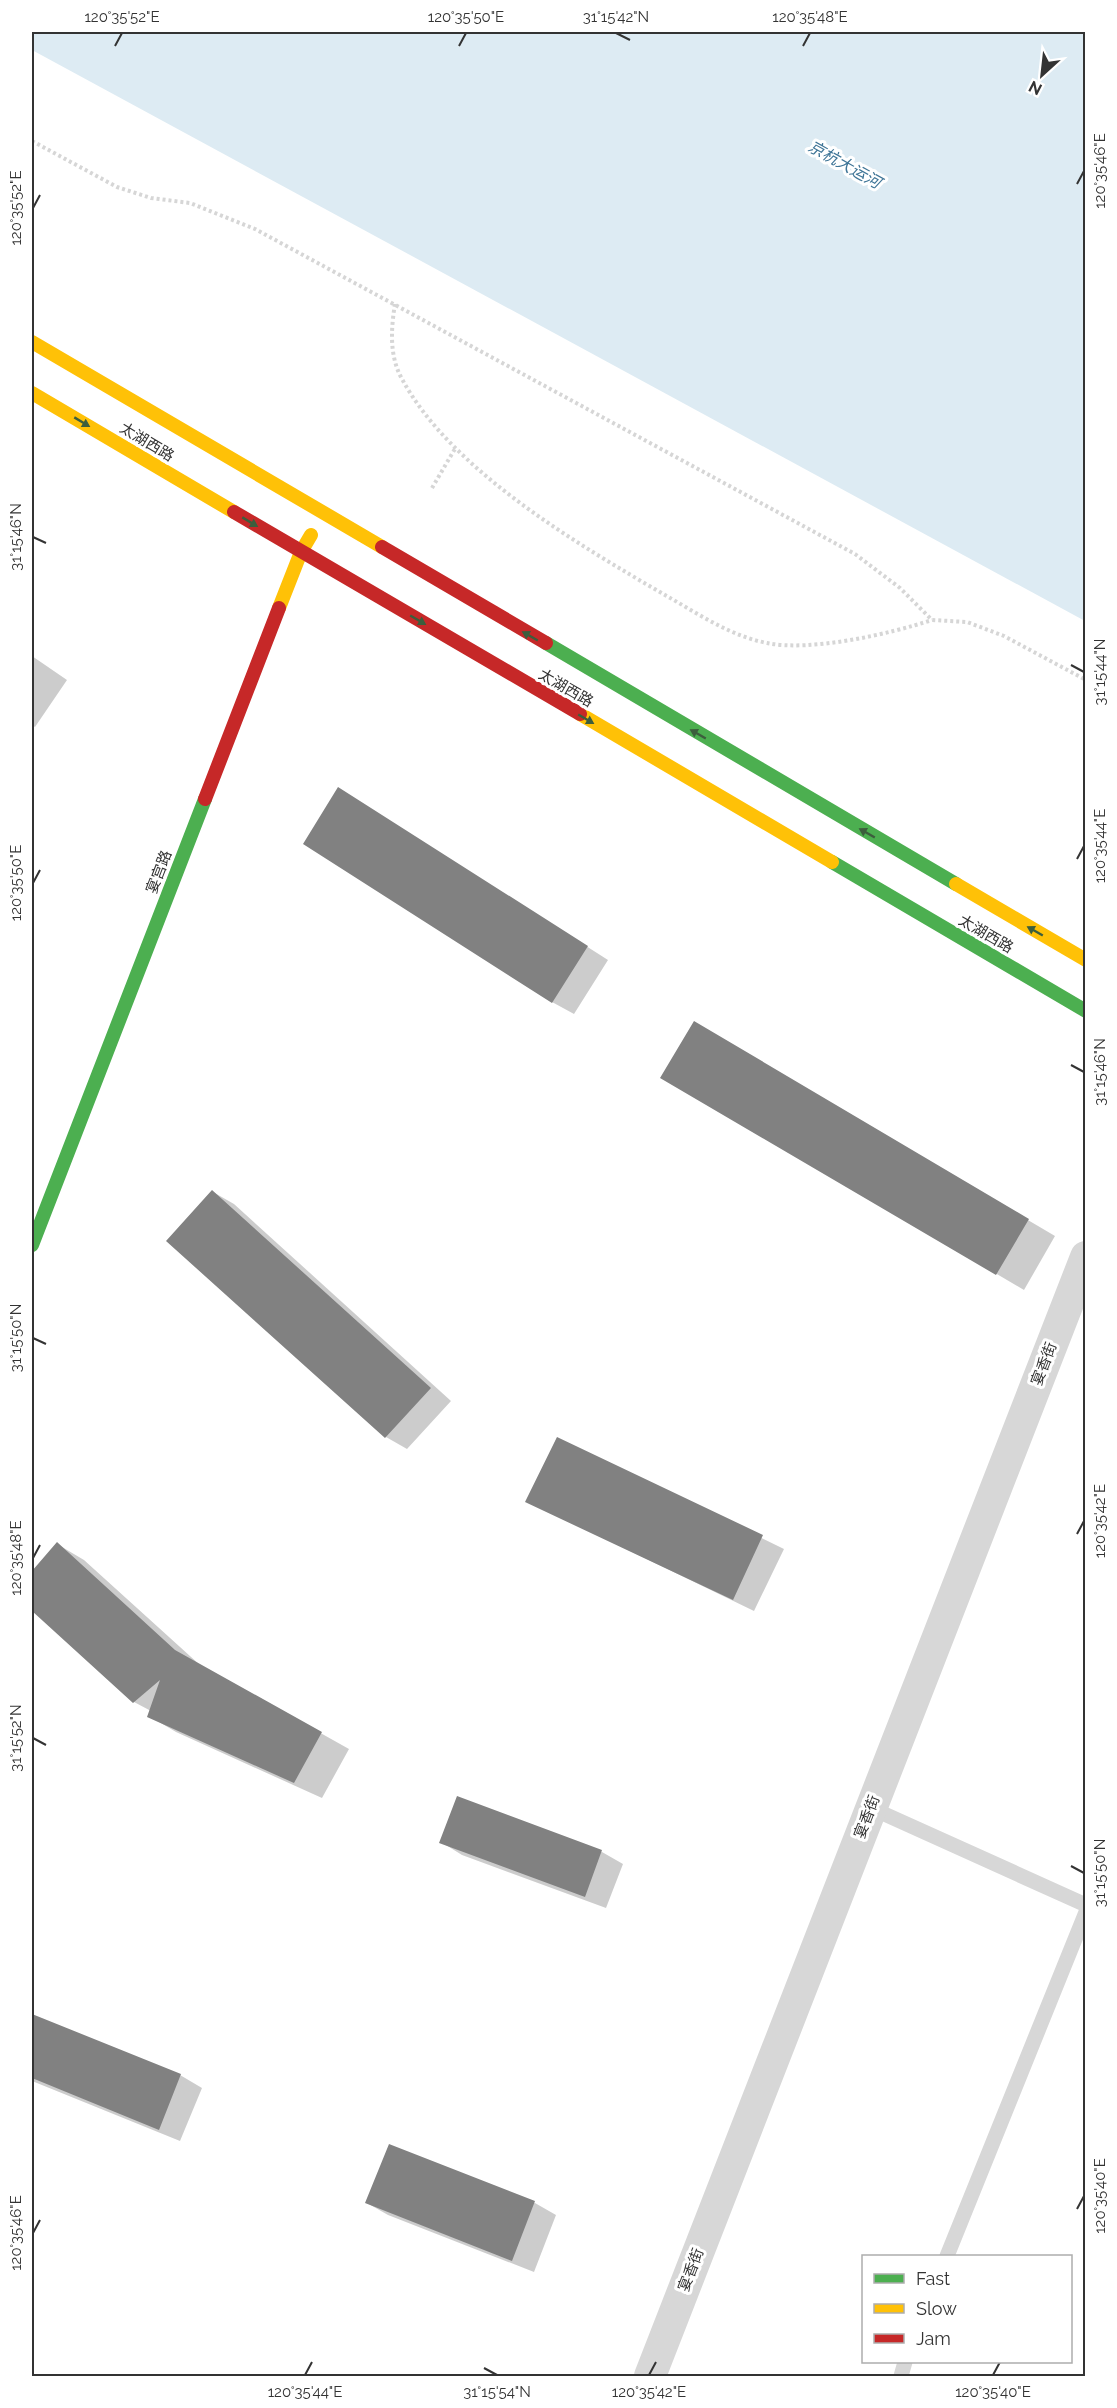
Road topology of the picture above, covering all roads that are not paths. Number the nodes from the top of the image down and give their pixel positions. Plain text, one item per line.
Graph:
1 (32, 342) edge
2 (32, 393) edge
3 (323, 515) junction
4 (301, 552) junction
5 (1086, 960) edge
6 (1086, 1011) edge
7 (32, 1245) edge
8 (1086, 1257) edge
9 (871, 1808) junction
10 (1086, 1905) edge
11 (1086, 1912) edge
12 (947, 2255) edge
13 (650, 2376) edge

1 - 3 main road, 太湖西路
2 -> 4 main road, 太湖西路
3 - 4 main road, 宴宫路
5 -> 3 main road, 太湖西路
4 -> 6 main road, 太湖西路
4 - 7 main road, 宴宫路
8 - 9 street, 宴香街
9 - 10 lane
9 - 13 street, 宴香街
11 - 12 lane

